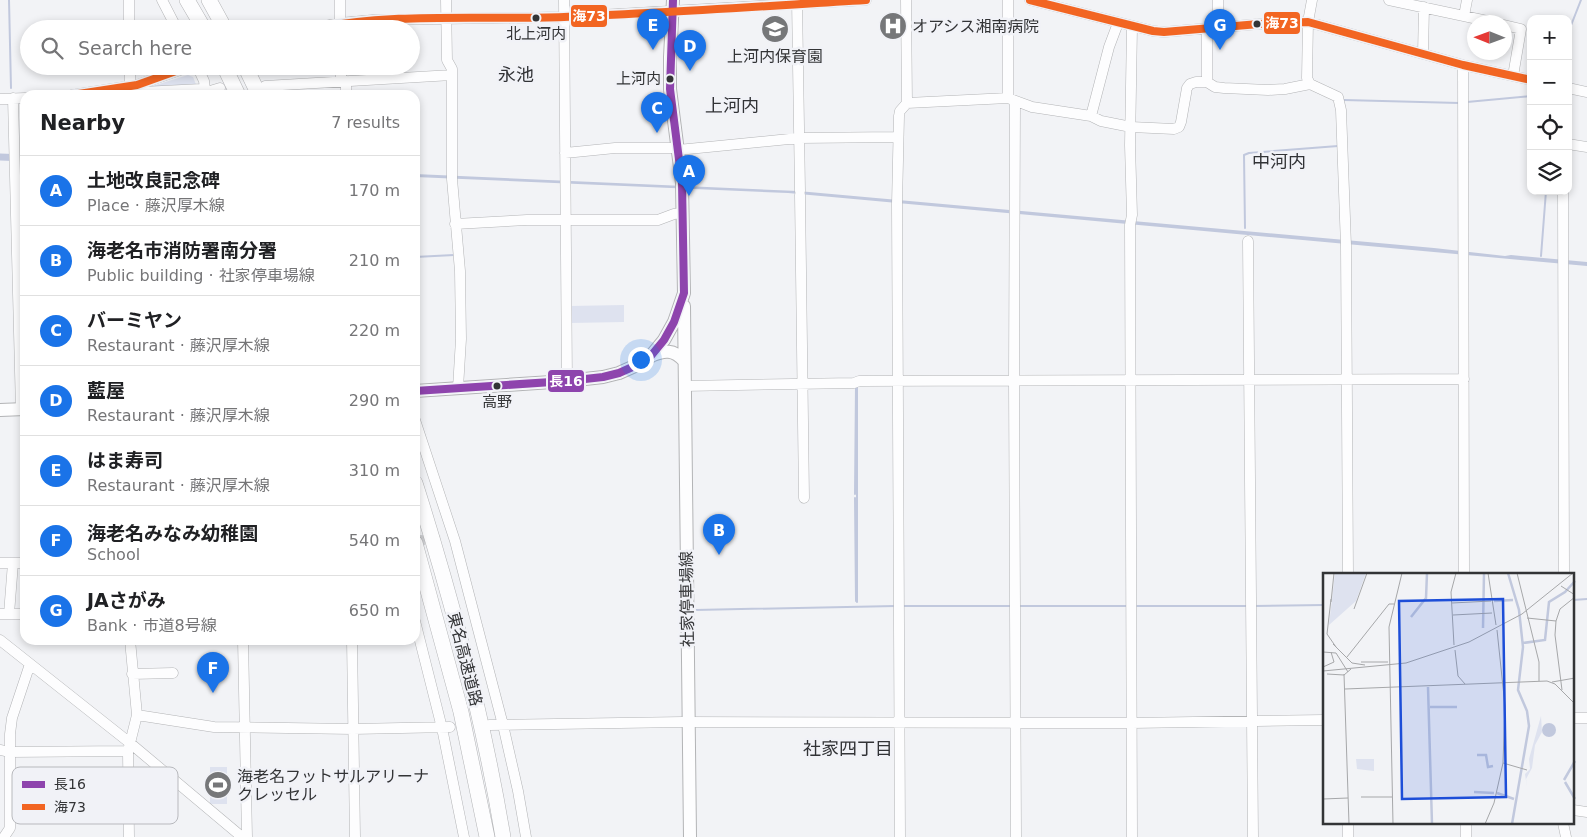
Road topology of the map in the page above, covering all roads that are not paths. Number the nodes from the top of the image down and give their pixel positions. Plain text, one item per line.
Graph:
1 (129, 0) edge
2 (162, 0) edge
3 (187, 0) edge
4 (209, 0) edge
5 (340, 0) edge
6 (446, 0) edge
7 (564, 0) edge
8 (866, 0) edge
9 (906, 0) edge
10 (1008, 0) edge
11 (1030, 0) edge
12 (1218, 0) edge
13 (1312, 0) edge
14 (1389, 0) edge
15 (1467, 0) edge
16 (797, 2) edge
17 (672, 5) edge
18 (1424, 7) junction
19 (1464, 16) junction
20 (564, 17) junction
21 (1467, 17) edge
22 (447, 18) junction
23 (129, 20) edge
24 (172, 20) edge
25 (199, 20) edge
26 (220, 20) edge
27 (340, 20) edge
28 (379, 20) edge
29 (1308, 22) junction
30 (1118, 23) junction
31 (1132, 27) junction
32 (1213, 27) junction
33 (1512, 27) edge
34 (1423, 54) junction
35 (1463, 65) junction
36 (131, 75) edge
37 (165, 75) edge
38 (201, 75) edge
39 (228, 75) edge
40 (251, 75) edge
41 (343, 75) edge
42 (452, 75) junction
43 (1513, 76) junction
44 (1527, 79) edge
45 (344, 81) junction
46 (1207, 82) junction
47 (1310, 84) junction
48 (133, 86) junction
49 (1572, 89) edge
50 (118, 90) edge
51 (139, 90) edge
52 (211, 90) edge
53 (236, 90) edge
54 (262, 90) edge
55 (345, 90) edge
56 (1587, 92) edge
57 (13, 98) junction
58 (20, 98) edge
59 (0, 99) edge
60 (1012, 100) junction
61 (907, 104) junction
62 (1091, 116) junction
63 (1131, 127) junction
64 (898, 137) junction
65 (799, 138) junction
66 (1572, 145) edge
67 (1587, 147) edge
68 (678, 149) junction
69 (565, 153) junction
70 (14, 179) junction
71 (20, 179) edge
72 (1563, 195) edge
73 (682, 213) junction
74 (565, 219) junction
75 (455, 224) junction
76 (1248, 241) dead end
77 (684, 293) junction
78 (20, 332) edge
79 (664, 340) junction
80 (684, 343) junction
81 (650, 357) junction
82 (684, 361) junction
83 (1130, 379) junction
84 (1250, 379) junction
85 (1347, 379) junction
86 (1464, 379) junction
87 (1014, 380) junction
88 (567, 381) junction
89 (896, 381) junction
90 (802, 383) junction
91 (684, 386) junction
92 (458, 388) junction
93 (420, 391) edge
94 (20, 409) edge
95 (0, 410) edge
96 (420, 437) edge
97 (804, 498) dead end
98 (420, 500) edge
99 (420, 560) edge
100 (0, 563) edge
101 (20, 563) edge
102 (13, 564) junction
103 (1348, 573) edge
104 (1464, 573) edge
105 (1564, 573) edge
106 (4, 614) edge
107 (20, 614) edge
108 (420, 638) edge
109 (0, 640) edge
110 (130, 645) edge
111 (243, 645) edge
112 (352, 645) edge
113 (444, 646) junction
114 (30, 664) junction
115 (132, 674) junction
116 (173, 674) dead end
117 (137, 715) junction
118 (1574, 718) edge
119 (1587, 718) edge
120 (1323, 720) edge
121 (900, 721) junction
122 (1253, 721) junction
123 (689, 722) junction
124 (1016, 722) junction
125 (1132, 723) junction
126 (489, 725) dead end
127 (503, 725) junction
128 (446, 727) junction
129 (245, 728) junction
130 (353, 729) junction
131 (129, 747) junction
132 (5, 751) edge
133 (129, 767) edge
134 (154, 767) edge
135 (178, 786) edge
136 (10, 799) joint
137 (1574, 810) edge
138 (1587, 812) edge
139 (129, 824) edge
140 (1348, 824) edge
141 (1466, 824) edge
142 (1564, 824) edge
143 (6, 836) edge
144 (129, 837) edge
145 (242, 837) edge
146 (247, 837) edge
147 (355, 837) edge
148 (464, 837) edge
149 (477, 837) edge
150 (487, 837) edge
151 (505, 837) edge
152 (526, 837) edge
153 (690, 837) edge
154 (900, 837) edge
155 (1016, 837) edge
156 (1132, 837) edge
157 (1253, 837) edge
158 (1348, 837) edge
159 (1466, 837) edge
160 (1566, 837) edge

1 - 23 street
2 - 24 street
3 - 25 highway
4 - 26 highway
5 - 27 street
6 - 22 street
7 - 20 street
8 - 16 street
9 - 61 street
10 - 60 street
11 - 30 street
12 - 32 street
13 - 29 street
14 - 18 street
15 - 19 street
16 - 17 street
16 - 65 street
17 - 20 street
17 - 68 main road, 社家停車場線
18 - 19 street
18 - 34 street
19 - 21 street
20 - 22 street
20 - 69 street
22 - 28 street
22 - 42 street
29 - 32 street
29 - 34 street
29 - 47 street
30 - 31 street
30 - 62 street
31 - 32 street
31 - 63 street
32 - 46 street
33 - 43 street
34 - 35 street
35 - 43 street
35 - 86 street
36 - 48 street
37 - 48 street
38 - 52 street
39 - 53 highway
40 - 54 highway
41 - 45 street
42 - 45 street
42 - 75 street
43 - 44 street
45 - 54 street
45 - 55 street
46 - 47 street
46 - 63 street
47 - 85 street
48 - 50 street
48 - 51 street
49 - 56 street
57 - 58 street
57 - 59 street
57 - 70 street
60 - 61 street
60 - 62 street
60 - 87 street
61 - 64 street
62 - 63 street
63 - 83 street
64 - 65 street
64 - 89 street
65 - 68 street
65 - 90 street
66 - 67 street
68 - 69 street
68 - 73 main road, 社家停車場線
69 - 74 street
70 - 71 street
70 - 78 street
72 - 105 street
73 - 74 street
73 - 77 main road, 社家停車場線
74 - 75 street
74 - 88 street
75 - 92 street
76 - 84 street
77 - 79 main road
77 - 80 main road, 社家停車場線
79 - 80 main road
79 - 81 main road
80 - 82 main road, 社家停車場線
81 - 82 main road
81 - 88 main road
82 - 91 main road, 社家停車場線
83 - 84 street
83 - 87 street
83 - 125 street
84 - 85 street
84 - 122 street
85 - 86 street
85 - 103 street
86 - 104 street
87 - 89 street
87 - 124 street
88 - 92 main road
89 - 90 street
89 - 121 street
90 - 91 street
90 - 97 street
91 - 123 main road, 社家停車場線
92 - 93 main road
94 - 95 main road
96 - 127 street
98 - 151 highway, 東名高速道路
99 - 113 highway, 東名高速道路
100 - 102 street
101 - 102 street
102 - 106 street
106 - 107 street
108 - 128 street
109 - 114 street
110 - 115 street
111 - 129 street
112 - 130 street
113 - 149 highway
113 - 150 highway, 東名高速道路
114 - 131 street
114 - 132 street
115 - 116 street
115 - 117 street
117 - 129 street
117 - 131 street
118 - 119 street
120 - 122 street
121 - 123 street
121 - 124 street
121 - 154 street
122 - 125 street
122 - 157 street
123 - 127 street
123 - 153 main road, 社家停車場線
124 - 125 street
124 - 155 street
125 - 156 street
126 - 127 street
127 - 152 street
128 - 130 street
128 - 148 street
129 - 130 street
129 - 146 street
130 - 147 street
131 - 132 street
131 - 133 street
131 - 134 street
132 - 136 street
135 - 145 street
136 - 143 street
137 - 138 street
139 - 144 street
140 - 158 street
141 - 159 street
142 - 160 street

